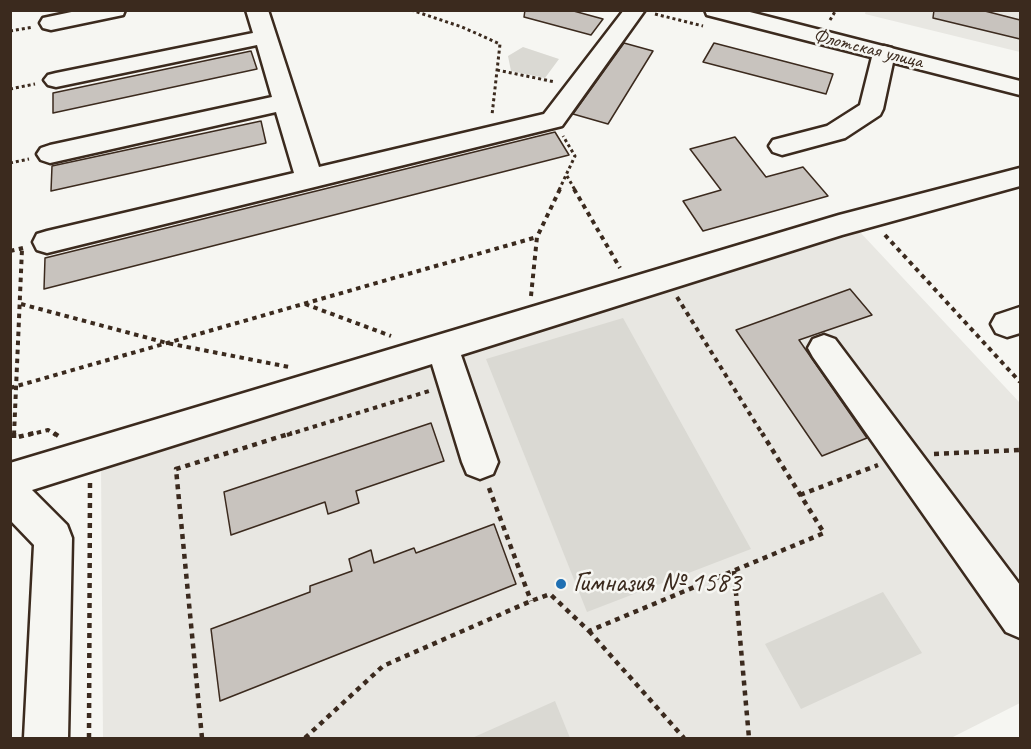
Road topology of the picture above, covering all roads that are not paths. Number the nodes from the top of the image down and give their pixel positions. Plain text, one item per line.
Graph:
1 (115, 10) edge
2 (257, 10) edge
3 (634, 10) edge
4 (715, 10) edge
5 (51, 23) dead end
6 (265, 37) junction
7 (884, 54) junction
8 (56, 80) dead end
9 (1020, 88) edge
10 (285, 102) junction
11 (782, 146) dead end
12 (50, 154) dead end
13 (1020, 177) edge
14 (309, 179) junction
15 (47, 242) dead end
16 (436, 348) junction
17 (824, 348) dead end
18 (480, 462) road end
19 (10, 480) edge
20 (10, 493) edge
21 (1020, 618) edge
22 (46, 738) edge

1 - 5 street
2 - 6 street
3 - 14 street
4 - 7 street, Флотская улица
6 - 8 street
6 - 10 street
7 - 9 street, Флотская улица
7 - 11 street
10 - 12 street
10 - 14 street
13 - 16 street
14 - 15 street
16 - 18 street
16 - 19 street
17 - 21 street
20 - 22 street

